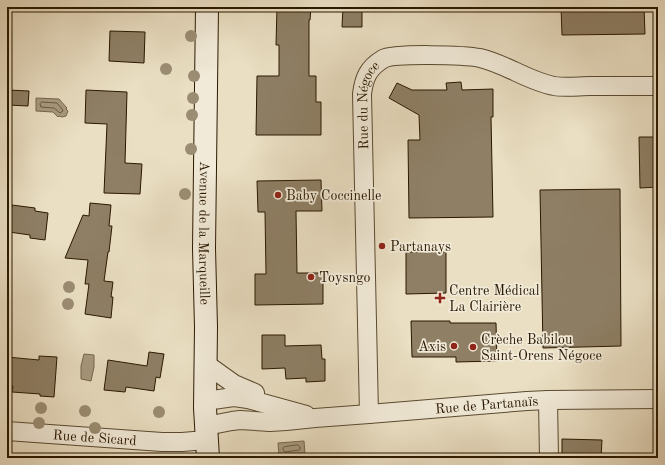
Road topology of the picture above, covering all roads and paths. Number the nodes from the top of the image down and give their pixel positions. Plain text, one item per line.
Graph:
1 (207, 7) edge
2 (658, 86) edge
3 (206, 364) junction
4 (658, 399) edge
5 (548, 400) junction
6 (205, 401) junction
7 (292, 411) junction
8 (369, 414) junction
9 (315, 418) junction
10 (7, 431) edge
11 (207, 441) edge
12 (549, 458) edge

1 - 3 street, Avenue de la Marqueille
2 - 8 street, Rue du Négoce
3 - 6 street, Avenue de la Marqueille
3 - 7 street, Rue de Partanaïs
4 - 5 street, Rue de Partanaïs
5 - 8 street, Rue de Partanaïs
5 - 12 street
6 - 7 street, Rue de Partanaïs
6 - 11 street, Avenue de la Marqueille
7 - 9 street, Rue de Partanaïs
8 - 9 street, Rue de Partanaïs
9 - 11 street, Rue de Partanaïs
10 - 11 street, Rue de Sicard

